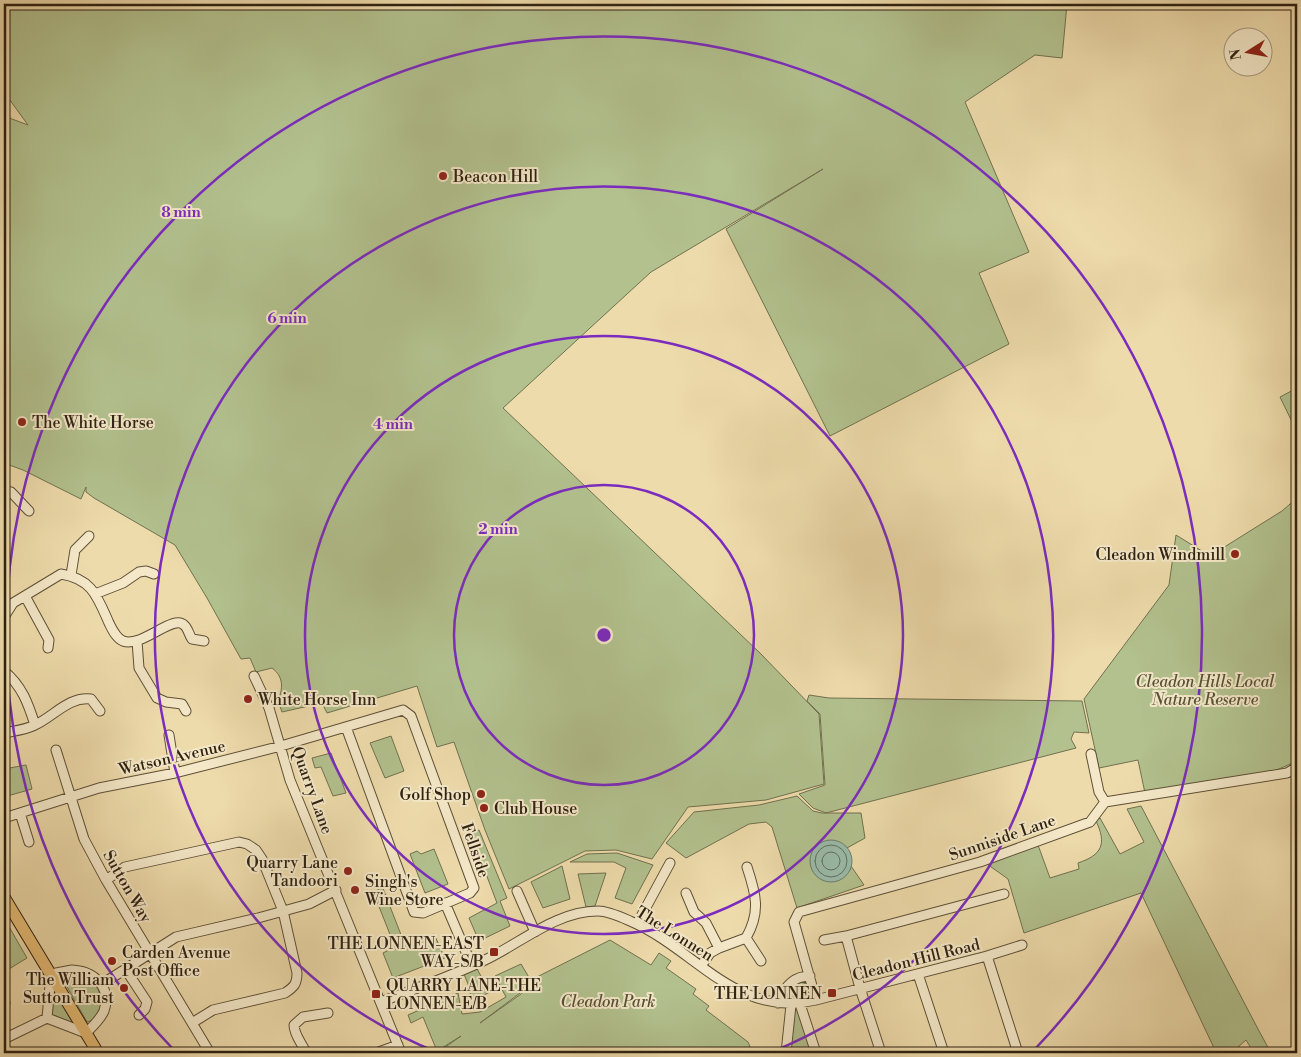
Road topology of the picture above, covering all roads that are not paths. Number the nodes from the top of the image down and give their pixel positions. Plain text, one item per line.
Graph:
1 (4, 491) edge
2 (29, 511) dead end
3 (89, 536) dead end
4 (154, 574) dead end
5 (71, 575) junction
6 (95, 594) junction
7 (25, 596) junction
8 (4, 617) edge
9 (204, 641) dead end
10 (137, 642) junction
11 (52, 643) dead end
12 (4, 671) edge
13 (254, 676) dead end
14 (100, 711) dead end
15 (186, 711) dead end
16 (35, 725) junction
17 (346, 727) junction
18 (4, 733) edge
19 (169, 735) dead end
20 (281, 746) junction
21 (56, 750) dead end
22 (1091, 754) dead end
23 (1297, 766) edge
24 (175, 772) junction
25 (70, 797) junction
26 (1105, 802) junction
27 (20, 813) junction
28 (4, 818) edge
29 (29, 842) dead end
30 (670, 863) dead end
31 (747, 867) dead end
32 (106, 880) junction
33 (336, 890) junction
34 (517, 891) dead end
35 (686, 893) dead end
36 (1004, 894) dead end
37 (4, 897) edge
38 (445, 903) junction
39 (283, 911) junction
40 (637, 924) junction
41 (535, 932) junction
42 (846, 936) junction
43 (746, 938) junction
44 (824, 940) dead end
45 (1022, 945) dead end
46 (719, 948) junction
47 (150, 954) junction
48 (987, 956) junction
49 (761, 961) dead end
50 (472, 966) junction
51 (701, 966) junction
52 (126, 970) junction
53 (51, 974) junction
54 (918, 974) junction
55 (810, 976) junction
56 (102, 984) junction
57 (860, 988) junction
58 (816, 1000) junction
59 (381, 1002) junction
60 (778, 1003) junction
61 (796, 1004) junction
62 (328, 1013) dead end
63 (139, 1015) dead end
64 (47, 1018) junction
65 (192, 1023) junction
66 (86, 1033) junction
67 (4, 1040) edge
68 (399, 1049) edge
69 (98, 1053) edge
70 (210, 1053) edge
71 (306, 1053) edge
72 (376, 1053) edge
73 (786, 1053) edge
74 (816, 1053) edge
75 (881, 1053) edge
76 (944, 1053) edge
77 (1018, 1053) edge

1 - 2 street
3 - 5 street
4 - 6 street
5 - 6 street
5 - 7 street
6 - 10 street
7 - 8 street
7 - 11 street
9 - 10 street
10 - 15 street
12 - 16 street
13 - 20 street, Quarry Lane
14 - 16 street
16 - 18 street
17 - 20 street, Watson Avenue
17 - 38 street
17 - 38 street, Fellside
19 - 24 street
20 - 24 street, Watson Avenue
20 - 33 street, Quarry Lane
21 - 25 street, Sutton Way
22 - 26 street
23 - 26 street
24 - 25 street, Watson Avenue
25 - 27 street, Watson Avenue
25 - 32 street, Sutton Way
26 - 55 street, Sunniside Lane
27 - 28 street, Watson Avenue
27 - 29 street
30 - 40 street
31 - 43 street
32 - 39 street
32 - 47 street, Sutton Way
33 - 39 street
33 - 59 street, Quarry Lane
34 - 41 street
35 - 46 street
36 - 42 street
37 - 53 main road
38 - 50 street
39 - 47 street
39 - 65 street
40 - 41 street, The Lonnen
40 - 51 street, The Lonnen
41 - 50 street, The Lonnen
42 - 44 street
42 - 57 street
43 - 46 street
43 - 49 street
45 - 48 street, Cleadon Hill Road
46 - 51 street
47 - 52 street
47 - 65 street, Sutton Way
48 - 54 street, Cleadon Hill Road
48 - 77 street
50 - 59 street, The Lonnen
51 - 60 street, The Lonnen
52 - 56 street
52 - 63 street
53 - 56 street
53 - 64 street
53 - 66 main road
54 - 57 street, Cleadon Hill Road
54 - 76 street
55 - 58 street, Sunniside Lane
55 - 60 street
56 - 66 street
57 - 58 street, Cleadon Hill Road
57 - 75 street
58 - 61 street, The Lonnen
59 - 68 street, Quarry Lane
60 - 61 street, The Lonnen
61 - 73 street
61 - 74 street
62 - 71 street
64 - 66 street
64 - 67 street
65 - 70 street, Sutton Way
66 - 69 main road
68 - 72 street

